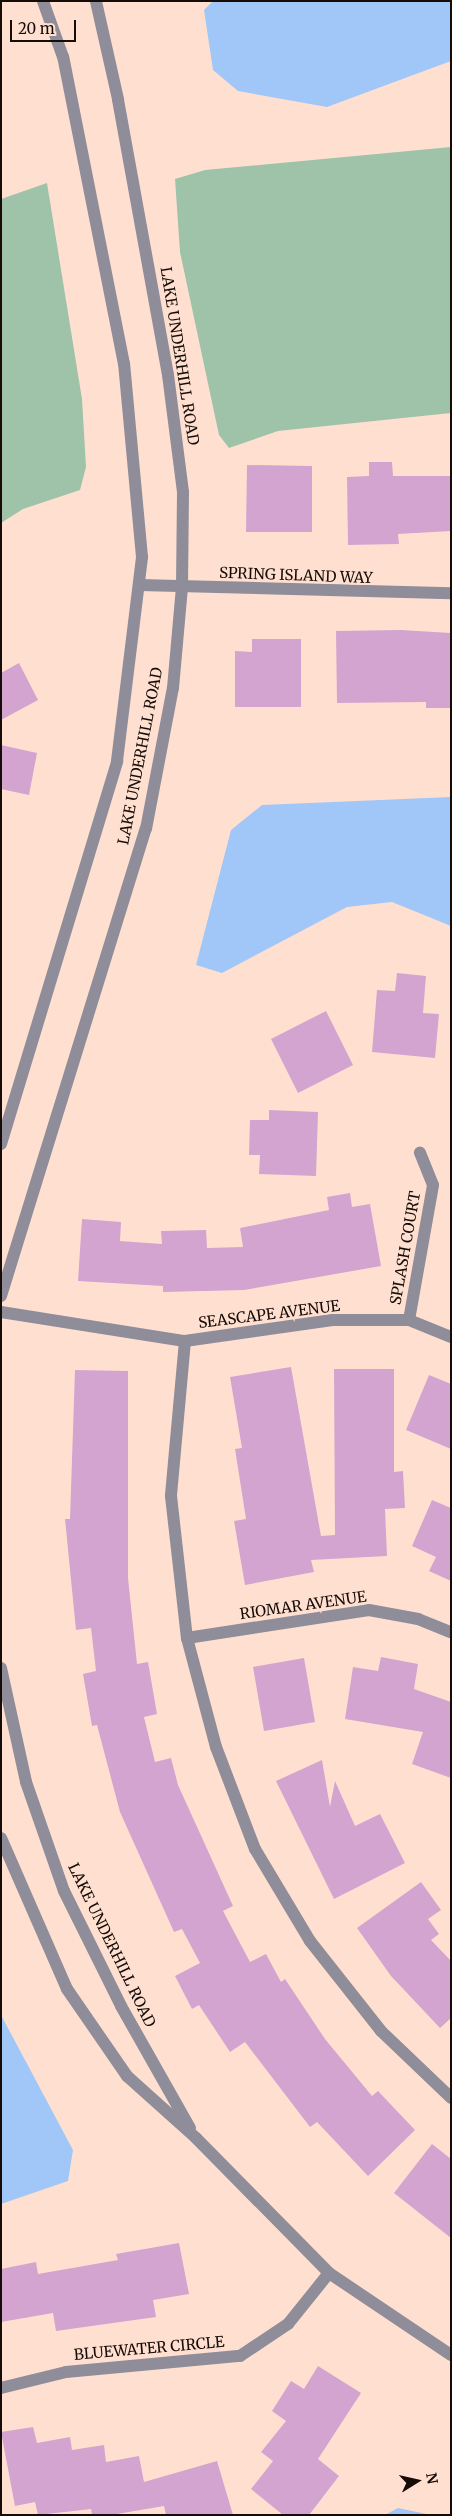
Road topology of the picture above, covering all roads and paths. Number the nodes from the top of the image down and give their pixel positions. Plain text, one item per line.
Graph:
1 (43, 1) edge
2 (96, 1) edge
3 (140, 585) junction
4 (182, 587) junction
5 (451, 593) edge
6 (1, 1144) edge
7 (420, 1152) dead end
8 (1, 1296) edge
9 (1, 1312) edge
10 (410, 1320) junction
11 (451, 1337) edge
12 (185, 1341) junction
13 (451, 1632) edge
14 (187, 1638) junction
15 (1, 1668) edge
16 (1, 1838) edge
17 (451, 2098) edge
18 (196, 2138) junction
19 (329, 2273) junction
20 (451, 2355) edge
21 (1, 2388) edge

1 - 3 street, LAKE UNDERHILL ROAD
2 - 4 street, LAKE UNDERHILL ROAD
3 - 4 street, SPRING ISLAND WAY
3 - 6 street, LAKE UNDERHILL ROAD
4 - 5 street, SPRING ISLAND WAY
4 - 8 street, LAKE UNDERHILL ROAD
7 - 10 street, SPLASH COURT
9 - 12 street, SEASCAPE AVENUE
10 - 11 street, SEASCAPE AVENUE
10 - 12 street, SEASCAPE AVENUE
12 - 14 street
13 - 14 street, RIOMAR AVENUE
14 - 17 street
15 - 18 street, LAKE UNDERHILL ROAD
16 - 18 street, LAKE UNDERHILL ROAD
18 - 19 street, LAKE UNDERHILL ROAD
19 - 20 street, LAKE UNDERHILL ROAD
19 - 21 street, BLUEWATER CIRCLE

